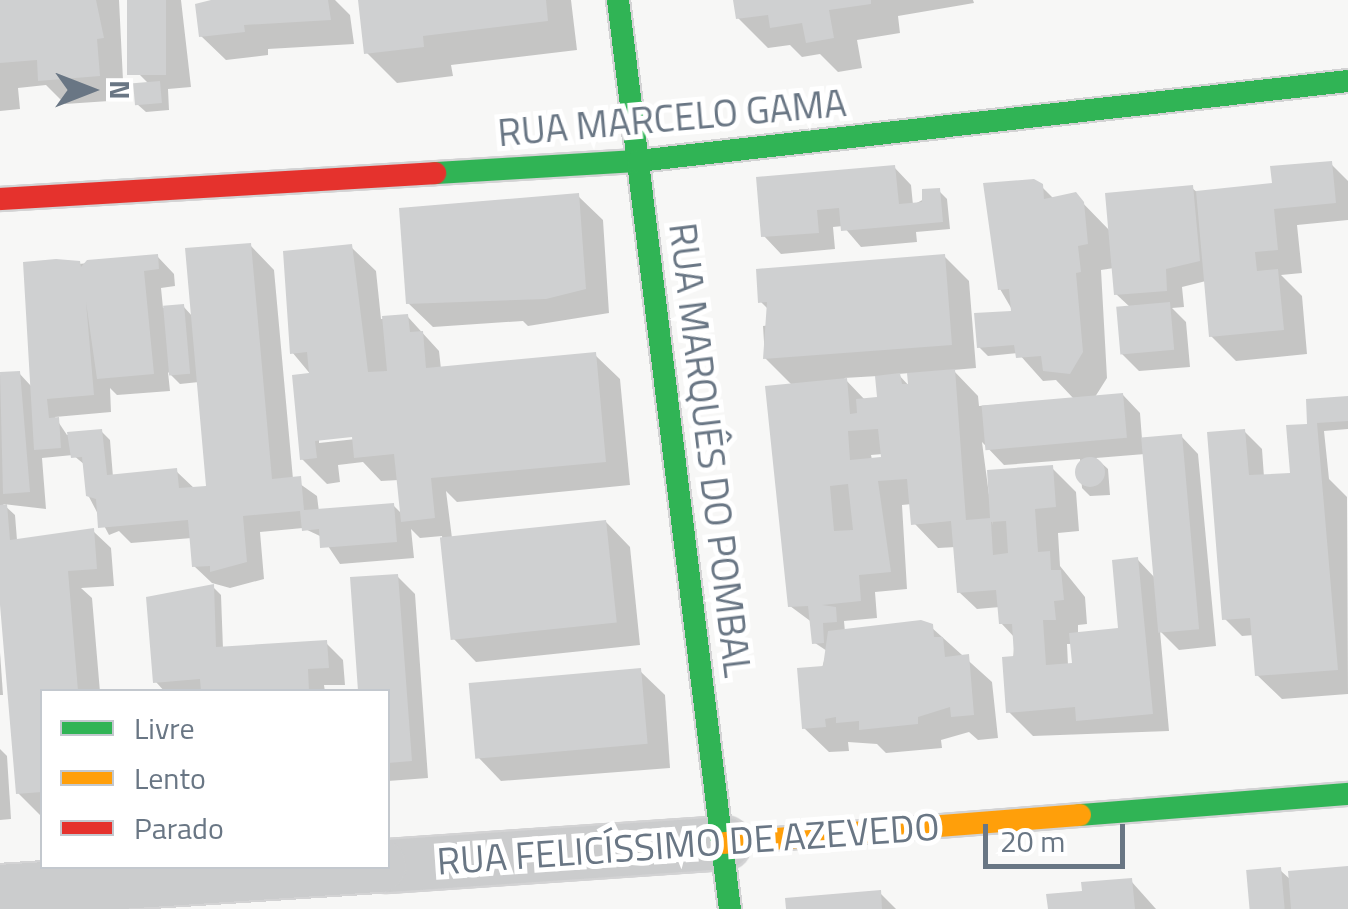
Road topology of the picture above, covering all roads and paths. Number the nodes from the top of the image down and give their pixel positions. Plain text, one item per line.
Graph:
1 (618, 0) edge
2 (1348, 82) edge
3 (638, 161) junction
4 (0, 199) edge
5 (1348, 794) edge
6 (724, 843) junction
7 (390, 866) edge
8 (338, 869) edge
9 (0, 891) edge
10 (730, 909) edge

1 - 3 street, RUA MARQUÊS DO POMBAL
2 - 3 street, RUA MARCELO GAMA
3 - 4 street, RUA MARCELO GAMA
3 - 6 street, RUA MARQUÊS DO POMBAL
5 - 6 street, RUA FELICÍSSIMO DE AZEVEDO
6 - 7 street, RUA FELICÍSSIMO DE AZEVEDO
6 - 10 street, RUA MARQUÊS DO POMBAL
8 - 9 street, RUA FELICÍSSIMO DE AZEVEDO

